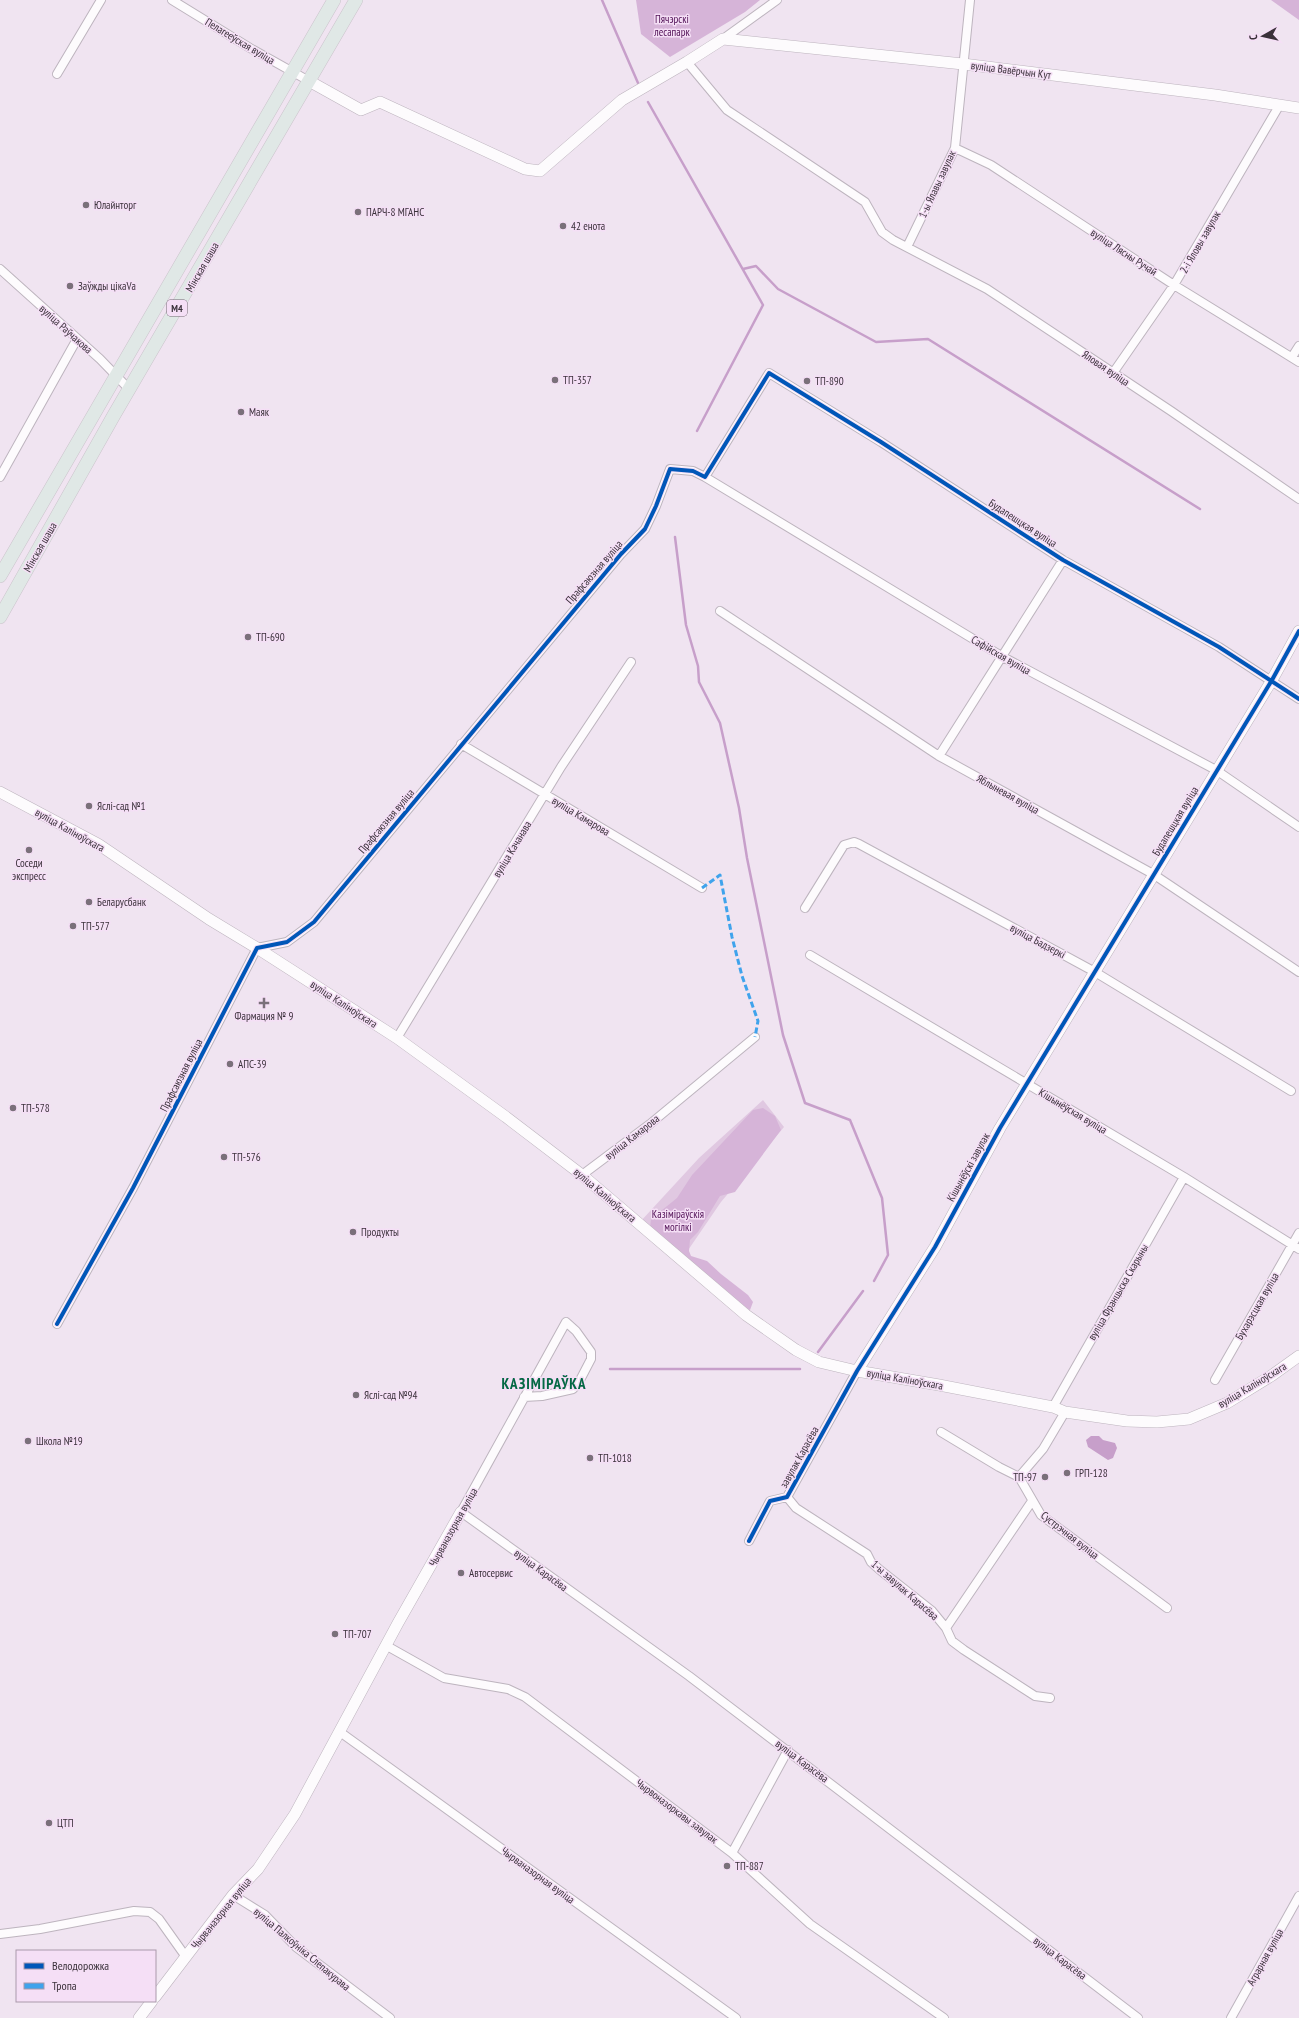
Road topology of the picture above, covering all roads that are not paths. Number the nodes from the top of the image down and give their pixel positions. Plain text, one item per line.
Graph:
1 (101, 0) edge
2 (172, 0) edge
3 (334, 0) edge
4 (356, 0) edge
5 (778, 0) edge
6 (970, 0) edge
7 (723, 39) junction
8 (688, 62) junction
9 (963, 64) junction
10 (291, 71) junction
11 (57, 74) dead end
12 (309, 81) junction
13 (1279, 106) junction
14 (1299, 108) edge
15 (955, 148) junction
16 (907, 247) junction
17 (0, 269) edge
18 (1174, 285) junction
19 (77, 339) junction
20 (1299, 346) edge
21 (1295, 360) edge
22 (1113, 373) junction
23 (115, 376) junction
24 (130, 390) junction
25 (0, 477) edge
26 (705, 477) junction
27 (1299, 499) edge
28 (1063, 560) junction
29 (0, 576) edge
30 (720, 611) dead end
31 (0, 617) edge
32 (1299, 631) edge
33 (1002, 657) junction
34 (631, 662) dead end
35 (1272, 680) junction
36 (1299, 699) edge
37 (461, 744) junction
38 (939, 756) junction
39 (1216, 770) junction
40 (0, 792) edge
41 (545, 794) junction
42 (1299, 827) edge
43 (1153, 874) junction
44 (702, 888) dead end
45 (805, 908) dead end
46 (257, 948) junction
47 (810, 955) dead end
48 (1095, 972) junction
49 (1299, 972) edge
50 (755, 1037) dead end
51 (397, 1038) junction
52 (1026, 1083) junction
53 (1291, 1092) dead end
54 (582, 1175) junction
55 (1184, 1178) junction
56 (1299, 1233) edge
57 (1296, 1247) edge
58 (57, 1324) dead end
59 (1299, 1356) edge
60 (857, 1371) junction
61 (1215, 1380) dead end
62 (524, 1397) junction
63 (1052, 1407) junction
64 (1065, 1412) junction
65 (941, 1432) dead end
66 (1019, 1477) junction
67 (787, 1497) junction
68 (1032, 1501) junction
69 (461, 1512) junction
70 (749, 1541) dead end
71 (1167, 1608) dead end
72 (946, 1628) junction
73 (387, 1646) junction
74 (1050, 1698) dead end
75 (340, 1732) junction
76 (788, 1750) junction
77 (732, 1853) junction
78 (233, 1895) junction
79 (1299, 1896) edge
80 (0, 1934) edge
81 (186, 1957) junction
82 (156, 1995) edge
83 (151, 2002) edge
84 (138, 2018) edge
85 (390, 2018) edge
86 (736, 2018) edge
87 (944, 2018) edge
88 (1138, 2018) edge
89 (1231, 2018) edge

1 - 11 street
2 - 10 street, Пелагееўская вуліца
3 - 10 main road, Мінская шаша / М4
4 - 12 main road, Мінская шаша / М4
5 - 7 street
6 - 9 street, 1-ы Ялавы завулак
7 - 8 street
7 - 9 street, вуліца Вавёрчын Кут
8 - 12 street
8 - 16 street, Яловая вуліца
9 - 13 street, вуліца Вавёрчын Кут
9 - 15 street, 1-ы Ялавы завулак
10 - 12 street, Пелагееўская вуліца
10 - 23 main road, Мінская шаша / М4
12 - 24 main road, Мінская шаша / М4
13 - 14 street, вуліца Вавёрчын Кут
13 - 18 street, 2-і Яловы завулак
15 - 16 street, 1-ы Ялавы завулак
15 - 18 street, вуліца Лясны Ручай
16 - 22 street, Яловая вуліца
17 - 19 street, вуліца Раўчакова
18 - 21 street, вуліца Лясны Ручай
18 - 22 street, 2-і Яловы завулак
19 - 23 street, вуліца Раўчакова
19 - 25 street
20 - 21 street, вуліца Лясны Ручай
22 - 27 street, Яловая вуліца
23 - 24 street, вуліца Раўчакова
23 - 29 main road, Мінская шаша / М4
24 - 31 main road, Мінская шаша / М4
26 - 28 street, Будапешцкая вуліца
26 - 33 street, Сафійская вуліца
26 - 37 street, Прафсаюзная вуліца
28 - 33 street
28 - 35 street, Будапешцкая вуліца
30 - 38 street, Яблыневая вуліца
32 - 35 street
33 - 38 street
33 - 39 street, Сафійская вуліца
34 - 41 street, вуліца Качанава
35 - 36 street, Будапешцкая вуліца
35 - 39 street, Будапешцкая вуліца
37 - 41 street, вуліца Камарова
37 - 46 street, Прафсаюзная вуліца
38 - 43 street, Яблыневая вуліца
39 - 42 street, Сафійская вуліца
39 - 43 street, Будапешцкая вуліца
40 - 46 street, вуліца Каліноўскага
41 - 44 street, вуліца Камарова
41 - 51 street, вуліца Качанава
43 - 48 street, Будапешцкая вуліца
43 - 49 street, Яблыневая вуліца
45 - 48 street, вуліца Бадзеркі
46 - 51 street, вуліца Каліноўскага
46 - 58 street, Прафсаюзная вуліца
47 - 52 street, Кішынёўская вуліца
48 - 52 street, Кішынёўскі завулак
48 - 53 street, вуліца Бадзеркі
50 - 54 street, вуліца Камарова
51 - 54 street, вуліца Каліноўскага
52 - 55 street, Кішынёўская вуліца
52 - 60 street, Кішынёўскі завулак
54 - 60 street, вуліца Каліноўскага
55 - 57 street, Кішынёўская вуліца
55 - 63 street, вуліца Францыска Скарыны
56 - 57 street, Бухарэсцкая вуліца
57 - 61 street, Бухарэсцкая вуліца
59 - 64 street, вуліца Каліноўскага
60 - 63 street, вуліца Каліноўскага
60 - 67 street, завулак Карасёва
62 - 62 street, Чырваназорная вуліца
62 - 69 street, Чырваназорная вуліца
63 - 64 street, вуліца Каліноўскага
64 - 66 street
65 - 66 street
66 - 68 street, Сустрэчная вуліца
67 - 70 street, завулак Карасёва
67 - 72 street, 1-ы завулак Карасёва
68 - 71 street, Сустрэчная вуліца
68 - 72 street, 1-ы завулак Карасёва
69 - 73 street, Чырваназорная вуліца
69 - 76 street, вуліца Карасёва
72 - 74 street, 1-ы завулак Карасёва
73 - 75 street, Чырваназорная вуліца
73 - 77 street, Чырвоназоркавы завулак
75 - 78 street, Чырваназорная вуліца
75 - 86 street, Чырваназорная вуліца
76 - 77 street
76 - 88 street, вуліца Карасёва
77 - 87 street, Чырвоназоркавы завулак
78 - 81 street, Чырваназорная вуліца
78 - 85 street, вуліца Палкоўніка Слепакурава
79 - 89 street, Аграрная вуліца
80 - 81 street, Чырваназорная вуліца
81 - 82 street
83 - 84 street

